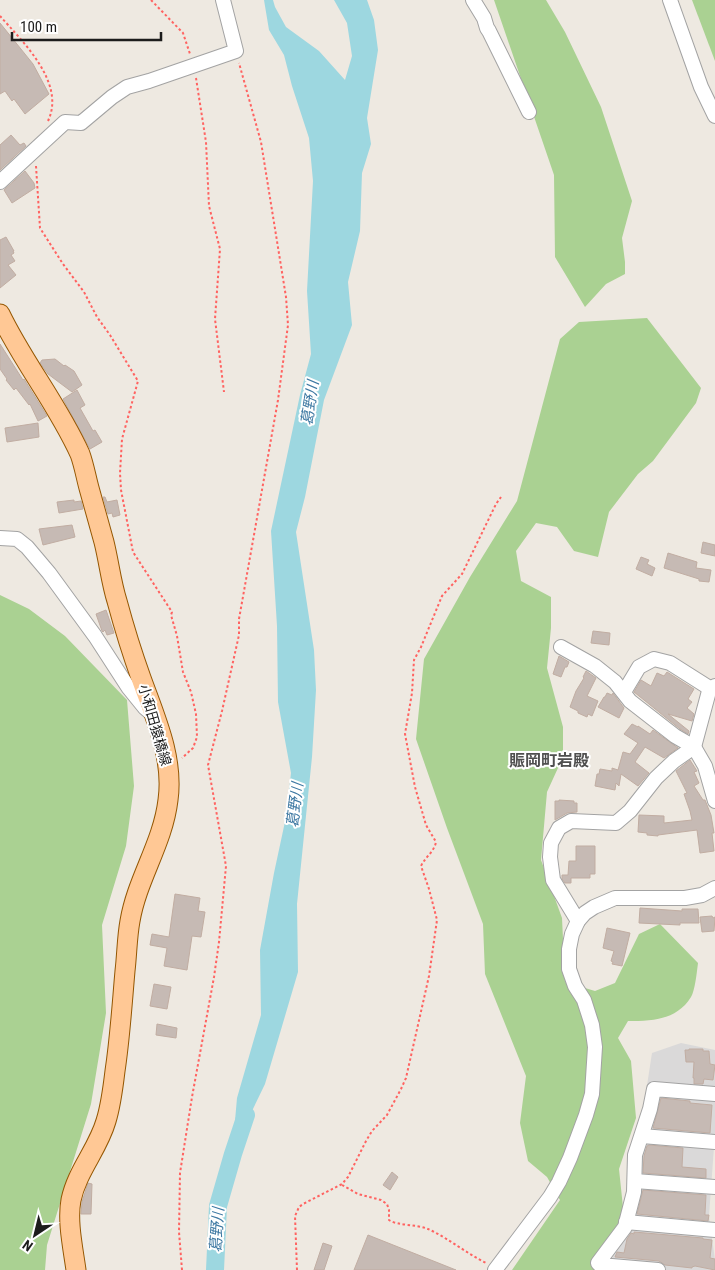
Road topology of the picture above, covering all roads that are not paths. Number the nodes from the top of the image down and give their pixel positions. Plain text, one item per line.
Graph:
1 (223, 0) edge
2 (473, 0) edge
3 (670, 0) edge
4 (529, 112) dead end
5 (715, 116) edge
6 (0, 182) edge
7 (0, 314) edge
8 (0, 538) edge
9 (561, 647) dead end
10 (713, 688) edge
11 (624, 692) junction
12 (155, 717) junction
13 (694, 747) junction
14 (715, 801) edge
15 (715, 888) edge
16 (578, 921) junction
17 (715, 1094) edge
18 (642, 1136) junction
19 (715, 1142) edge
20 (634, 1181) junction
21 (715, 1186) edge
22 (715, 1194) edge
23 (626, 1222) junction
24 (715, 1230) edge
25 (496, 1269) edge
26 (76, 1270) edge
27 (658, 1270) edge

1 - 6 street
2 - 4 street
3 - 5 street
7 - 12 main road, 小和田猿橋線
8 - 12 street
9 - 11 street
10 - 11 street
10 - 13 street
11 - 13 street
12 - 26 main road, 小和田猿橋線
13 - 14 street
13 - 16 street
15 - 16 street
16 - 25 street
17 - 18 street
18 - 19 street
18 - 20 street
20 - 21 street
20 - 23 street
21 - 22 street
23 - 24 street
23 - 27 street

